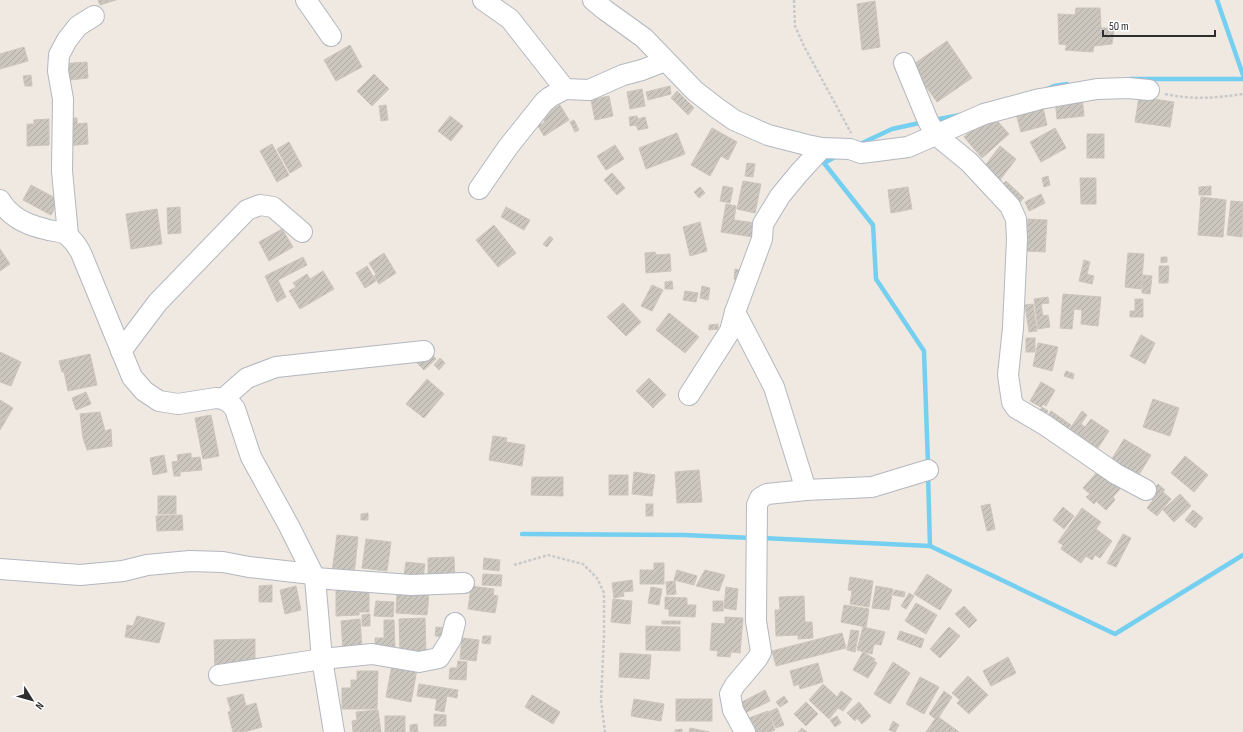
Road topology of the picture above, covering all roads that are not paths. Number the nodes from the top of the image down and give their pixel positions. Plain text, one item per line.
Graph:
1 (306, 0) edge
2 (483, 0) edge
3 (604, 3) edge
4 (94, 16) dead end
5 (331, 36) dead end
6 (665, 61) junction
7 (904, 63) dead end
8 (565, 89) junction
9 (1149, 90) road end
10 (936, 135) junction
11 (822, 148) junction
12 (479, 189) dead end
13 (0, 200) edge
14 (302, 232) dead end
15 (68, 235) junction
16 (735, 312) junction
17 (121, 351) junction
18 (424, 351) dead end
19 (689, 395) dead end
20 (223, 399) junction
21 (928, 470) dead end
22 (806, 490) junction
23 (1146, 490) dead end
24 (0, 569) edge
25 (314, 576) junction
26 (464, 583) dead end
27 (455, 623) dead end
28 (322, 659) junction
29 (219, 675) dead end
30 (334, 732) edge
31 (745, 732) edge

1 - 5 street
2 - 8 street
3 - 6 street
4 - 15 street
6 - 8 street
6 - 11 street
7 - 10 street
8 - 12 street
9 - 10 street
10 - 11 street
10 - 23 street
11 - 16 street
13 - 15 street
14 - 17 street
15 - 17 street
16 - 19 street
16 - 22 street
17 - 20 street
18 - 20 street
20 - 25 street
21 - 22 street
22 - 31 street
24 - 25 street
25 - 26 street
25 - 28 street
27 - 28 street
28 - 29 street
28 - 30 street

